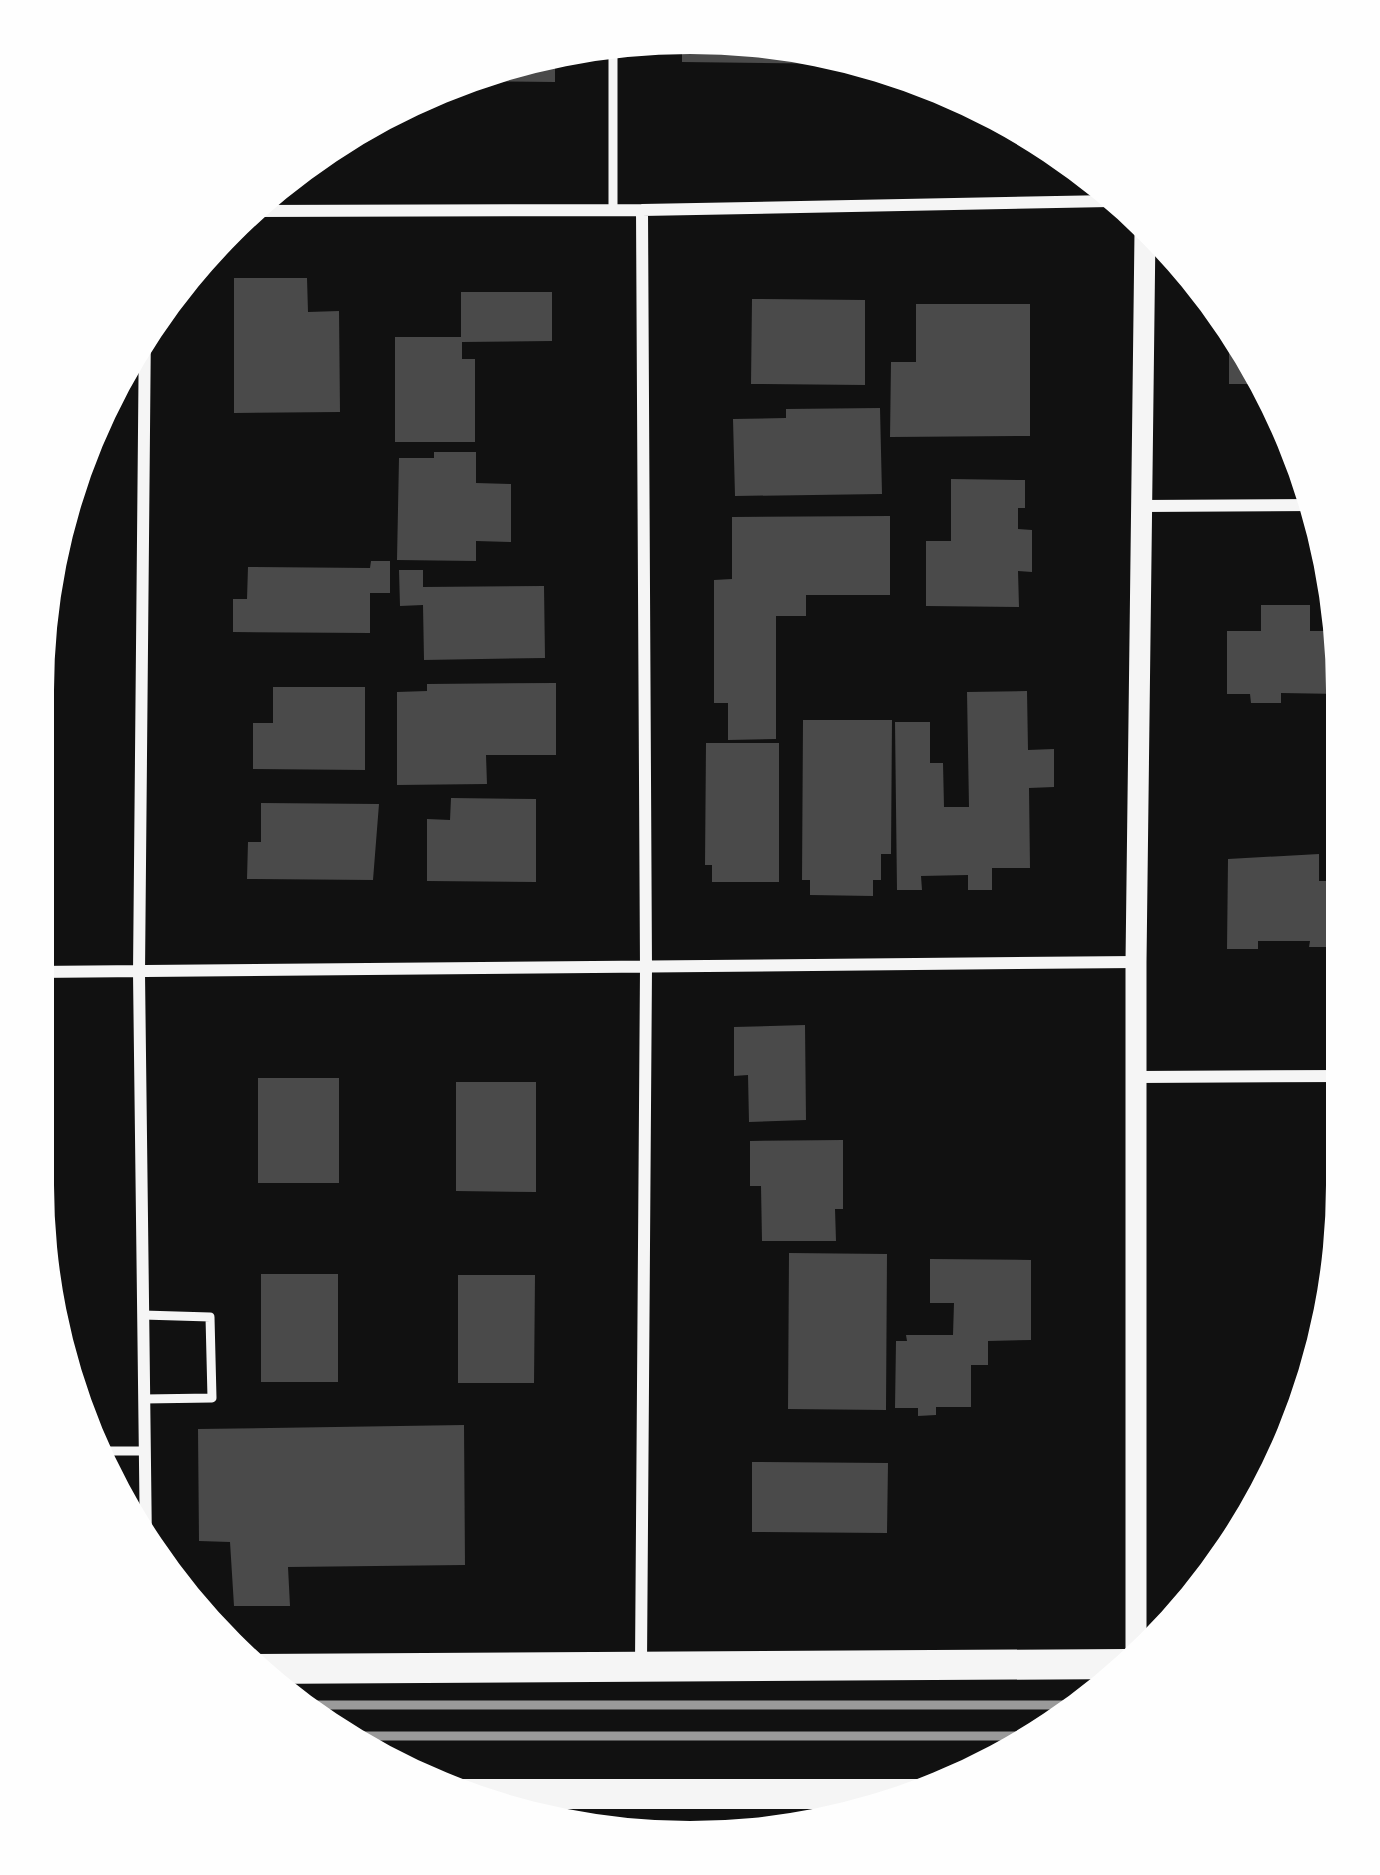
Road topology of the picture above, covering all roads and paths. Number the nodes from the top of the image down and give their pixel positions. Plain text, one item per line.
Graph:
1 (614, 58) edge
2 (1096, 201) edge
3 (613, 210) junction
4 (642, 210) junction
5 (272, 211) edge
6 (1145, 245) edge
7 (146, 362) edge
8 (1298, 505) edge
9 (1142, 506) junction
10 (1136, 962) junction
11 (646, 968) junction
12 (54, 972) edge
13 (139, 973) junction
14 (1136, 1076) junction
15 (1326, 1076) edge
16 (143, 1315) junction
17 (144, 1399) junction
18 (113, 1451) edge
19 (145, 1451) junction
20 (146, 1514) edge
21 (1136, 1639) edge
22 (1108, 1664) edge
23 (641, 1665) junction
24 (278, 1669) edge
25 (509, 1794) edge
26 (871, 1794) edge

1 - 3 lane
2 - 4 street
3 - 4 street
3 - 5 street
4 - 11 street
6 - 9 street
7 - 13 street
8 - 9 street
9 - 10 street
10 - 11 street
10 - 14 street
11 - 13 street
11 - 23 street
12 - 13 street
13 - 16 street
14 - 15 street
14 - 21 street
16 - 17 street
16 - 17 lane
17 - 19 street
18 - 19 lane
19 - 20 street
22 - 23 main road
23 - 24 main road
25 - 26 main road

